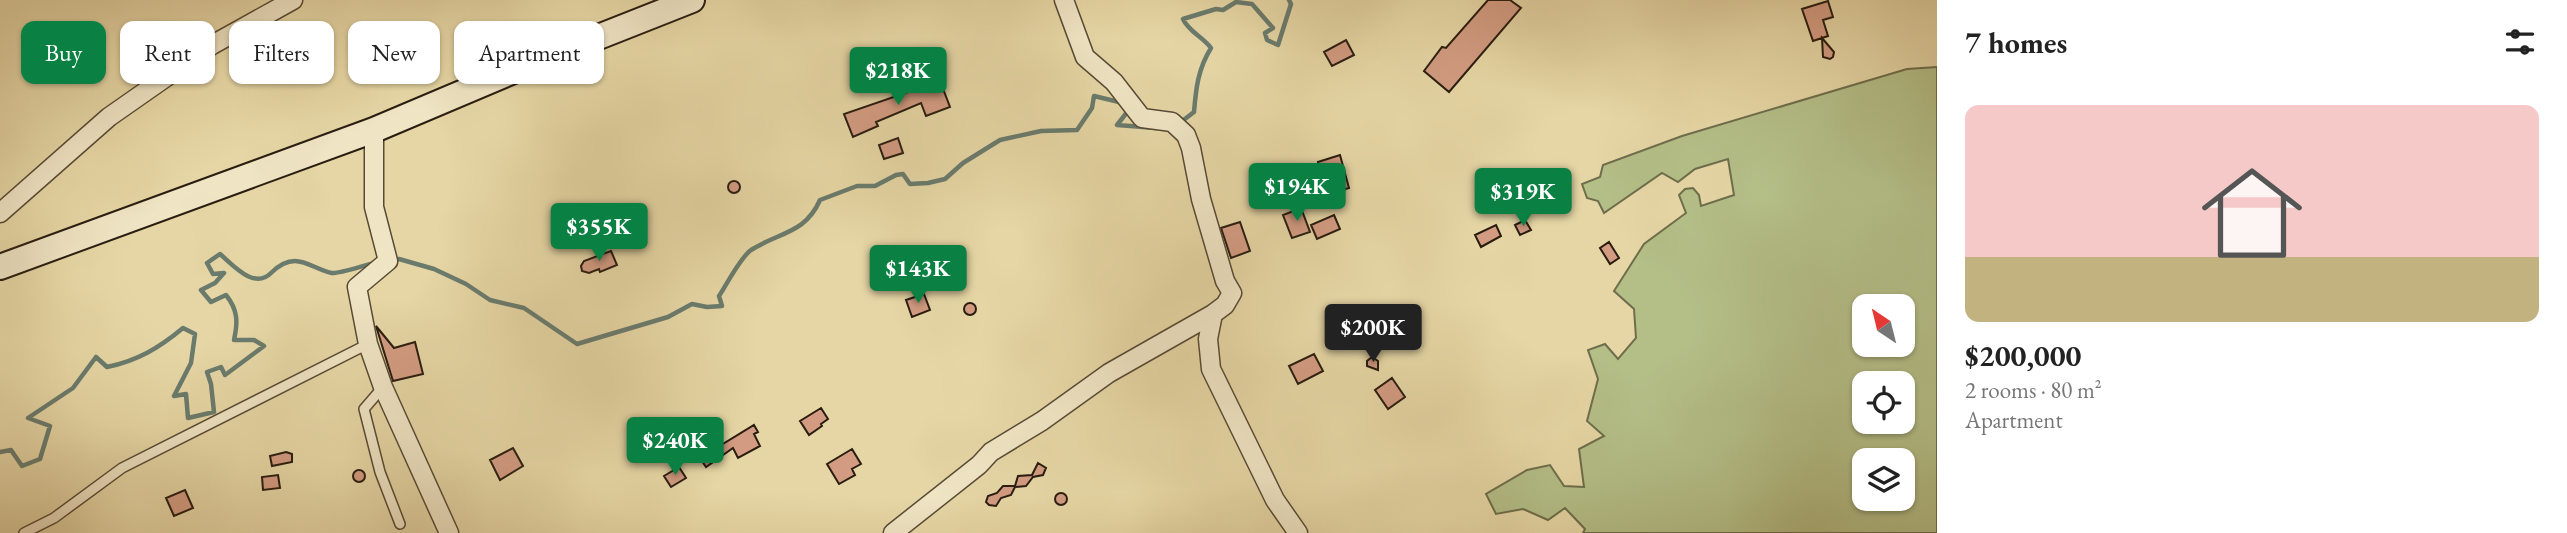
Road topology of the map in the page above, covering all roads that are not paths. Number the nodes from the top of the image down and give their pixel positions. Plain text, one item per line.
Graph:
1 (293, 0) edge
2 (691, 0) edge
3 (1064, 0) edge
4 (374, 130) junction
5 (0, 213) edge
6 (0, 267) edge
7 (1213, 314) junction
8 (368, 344) junction
9 (383, 387) junction
10 (400, 524) dead end
11 (24, 533) edge
12 (449, 533) edge
13 (894, 533) edge
14 (1298, 533) edge

1 - 5 street
2 - 4 main road
3 - 7 street
4 - 6 main road
4 - 8 street
7 - 13 street
7 - 14 street
8 - 9 street
8 - 11 lane
9 - 10 lane
9 - 12 street

